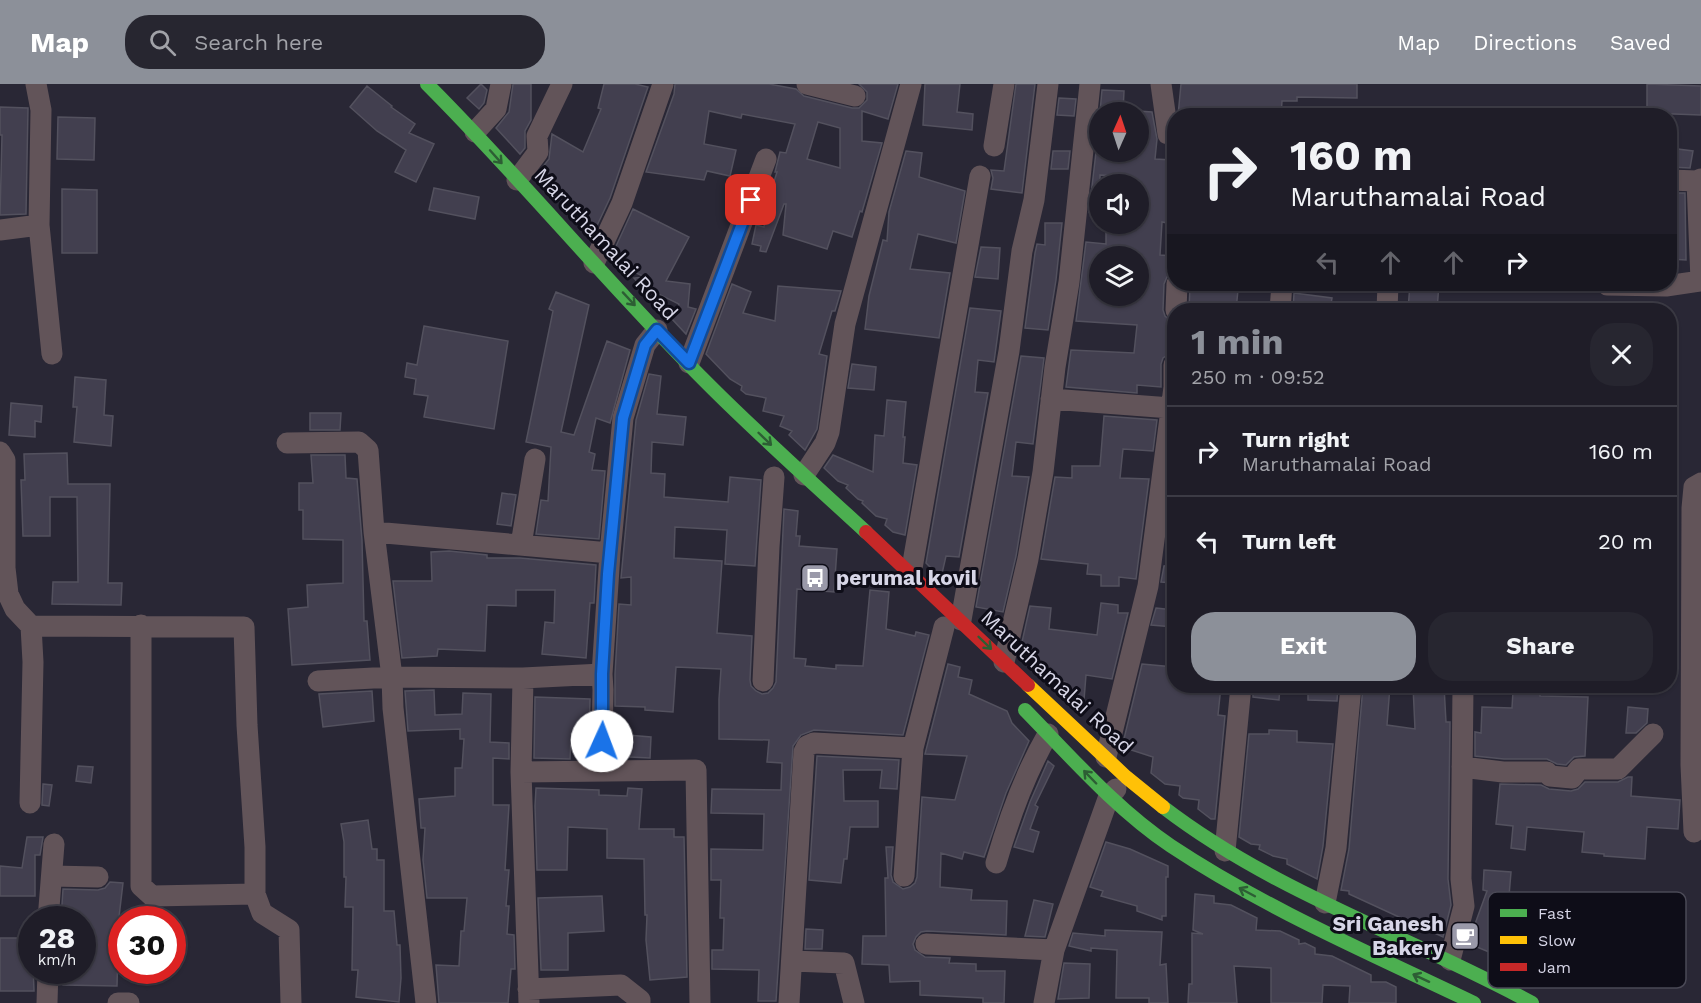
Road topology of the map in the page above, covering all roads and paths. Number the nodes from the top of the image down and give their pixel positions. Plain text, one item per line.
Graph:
1 (36, 84) edge
2 (427, 84) edge
3 (501, 84) edge
4 (562, 84) edge
5 (663, 84) edge
6 (807, 84) edge
7 (911, 84) edge
8 (1004, 84) edge
9 (1048, 84) edge
10 (1090, 84) edge
11 (1156, 85) edge
12 (855, 96) dead end
13 (452, 129) dead end
14 (1167, 130) edge
15 (475, 132) junction
16 (994, 146) dead end
17 (766, 159) dead end
18 (484, 164) dead end
19 (980, 176) dead end
20 (518, 180) junction
21 (1677, 180) edge
22 (1699, 180) edge
23 (39, 225) junction
24 (0, 230) edge
25 (594, 263) junction
26 (1677, 284) edge
27 (648, 341) junction
28 (52, 354) dead end
29 (689, 363) junction
30 (1051, 399) junction
31 (1167, 408) edge
32 (1167, 439) edge
33 (287, 443) dead end
34 (0, 452) edge
35 (536, 459) dead end
36 (804, 475) junction
37 (775, 477) dead end
38 (1701, 483) edge
39 (374, 532) junction
40 (521, 545) junction
41 (610, 553) junction
42 (911, 574) junction
43 (141, 625) junction
44 (31, 626) junction
45 (948, 626) junction
46 (1004, 662) junction
47 (602, 674) junction
48 (392, 677) junction
49 (522, 678) junction
50 (318, 681) dead end
51 (763, 681) dead end
52 (1240, 693) edge
53 (1349, 693) edge
54 (1463, 693) edge
55 (1016, 701) dead end
56 (1048, 734) junction
57 (1653, 734) dead end
58 (602, 741) dead end
59 (913, 748) junction
60 (1106, 757) junction
61 (1696, 766) edge
62 (1462, 767) junction
63 (521, 772) junction
64 (1126, 777) junction
65 (1109, 796) junction
66 (30, 803) dead end
67 (1694, 832) dead end
68 (54, 844) dead end
69 (1225, 851) junction
70 (996, 863) dead end
71 (52, 876) junction
72 (904, 876) dead end
73 (98, 877) dead end
74 (255, 894) junction
75 (1325, 903) junction
76 (49, 906) edge
77 (926, 944) dead end
78 (1054, 950) junction
79 (1450, 960) junction
80 (792, 961) junction
81 (1488, 980) edge
82 (48, 984) edge
83 (1503, 988) edge
84 (528, 996) edge
85 (47, 1003) edge
86 (118, 1003) edge
87 (129, 1003) edge
88 (291, 1003) edge
89 (426, 1003) edge
90 (640, 1003) edge
91 (700, 1003) edge
92 (789, 1003) edge
93 (854, 1003) edge
94 (1044, 1003) edge
95 (1474, 1003) edge
96 (1532, 1003) edge

1 - 23 street
2 - 15 main road, Maruthamalai Road
3 - 15 street
4 - 20 street
5 - 25 street
6 - 12 street
7 - 36 street
8 - 16 street
9 - 45 street
10 - 30 street
11 - 14 street
13 - 18 main road
15 -> 20 main road, Maruthamalai Road
17 - 29 street
19 - 42 street
20 - 25 main road, Maruthamalai Road
21 - 22 street
22 - 26 street
23 - 24 street
23 - 28 street
25 -> 27 main road, Maruthamalai Road
27 - 29 main road, Maruthamalai Road
27 - 41 street
29 -> 36 main road, Maruthamalai Road
30 - 31 street
30 - 46 street
32 - 60 street
33 - 39 street
34 - 44 street
35 - 40 street
36 - 42 main road, Maruthamalai Road
37 - 51 street
38 - 61 street
39 - 40 street
39 - 48 street
40 - 41 street
41 - 47 street
42 - 45 main road, Maruthamalai Road
43 - 44 street
43 - 74 street
43 - 74 street
44 - 66 street
45 -> 46 main road, Maruthamalai Road
45 - 59 street
46 - 60 main road, Maruthamalai Road
47 - 49 street
47 - 58 street
48 - 49 street
48 - 50 street
48 - 89 street
49 - 63 street
52 - 69 street
53 - 75 street
54 - 62 street
55 - 56 main road, Maruthamalai Road
65 -> 56 main road, Maruthamalai Road
56 - 70 street
57 - 62 street
59 - 72 street
59 - 80 street
60 - 64 main road, Maruthamalai Road
61 - 67 street
62 - 79 street
63 - 84 street
63 - 91 street
64 - 65 street
64 - 69 main road, Maruthamalai Road
65 - 78 street
95 -> 65 main road, Maruthamalai Road
68 - 71 street
69 - 75 main road, Maruthamalai Road
71 - 73 street
71 - 76 street
74 - 88 street
75 - 79 main road, Maruthamalai Road
77 - 78 street
78 - 94 street
79 - 81 main road, Maruthamalai Road
80 - 92 street
80 - 93 street
82 - 85 street
83 - 96 main road, Maruthamalai Road
84 - 90 street
86 - 87 street

